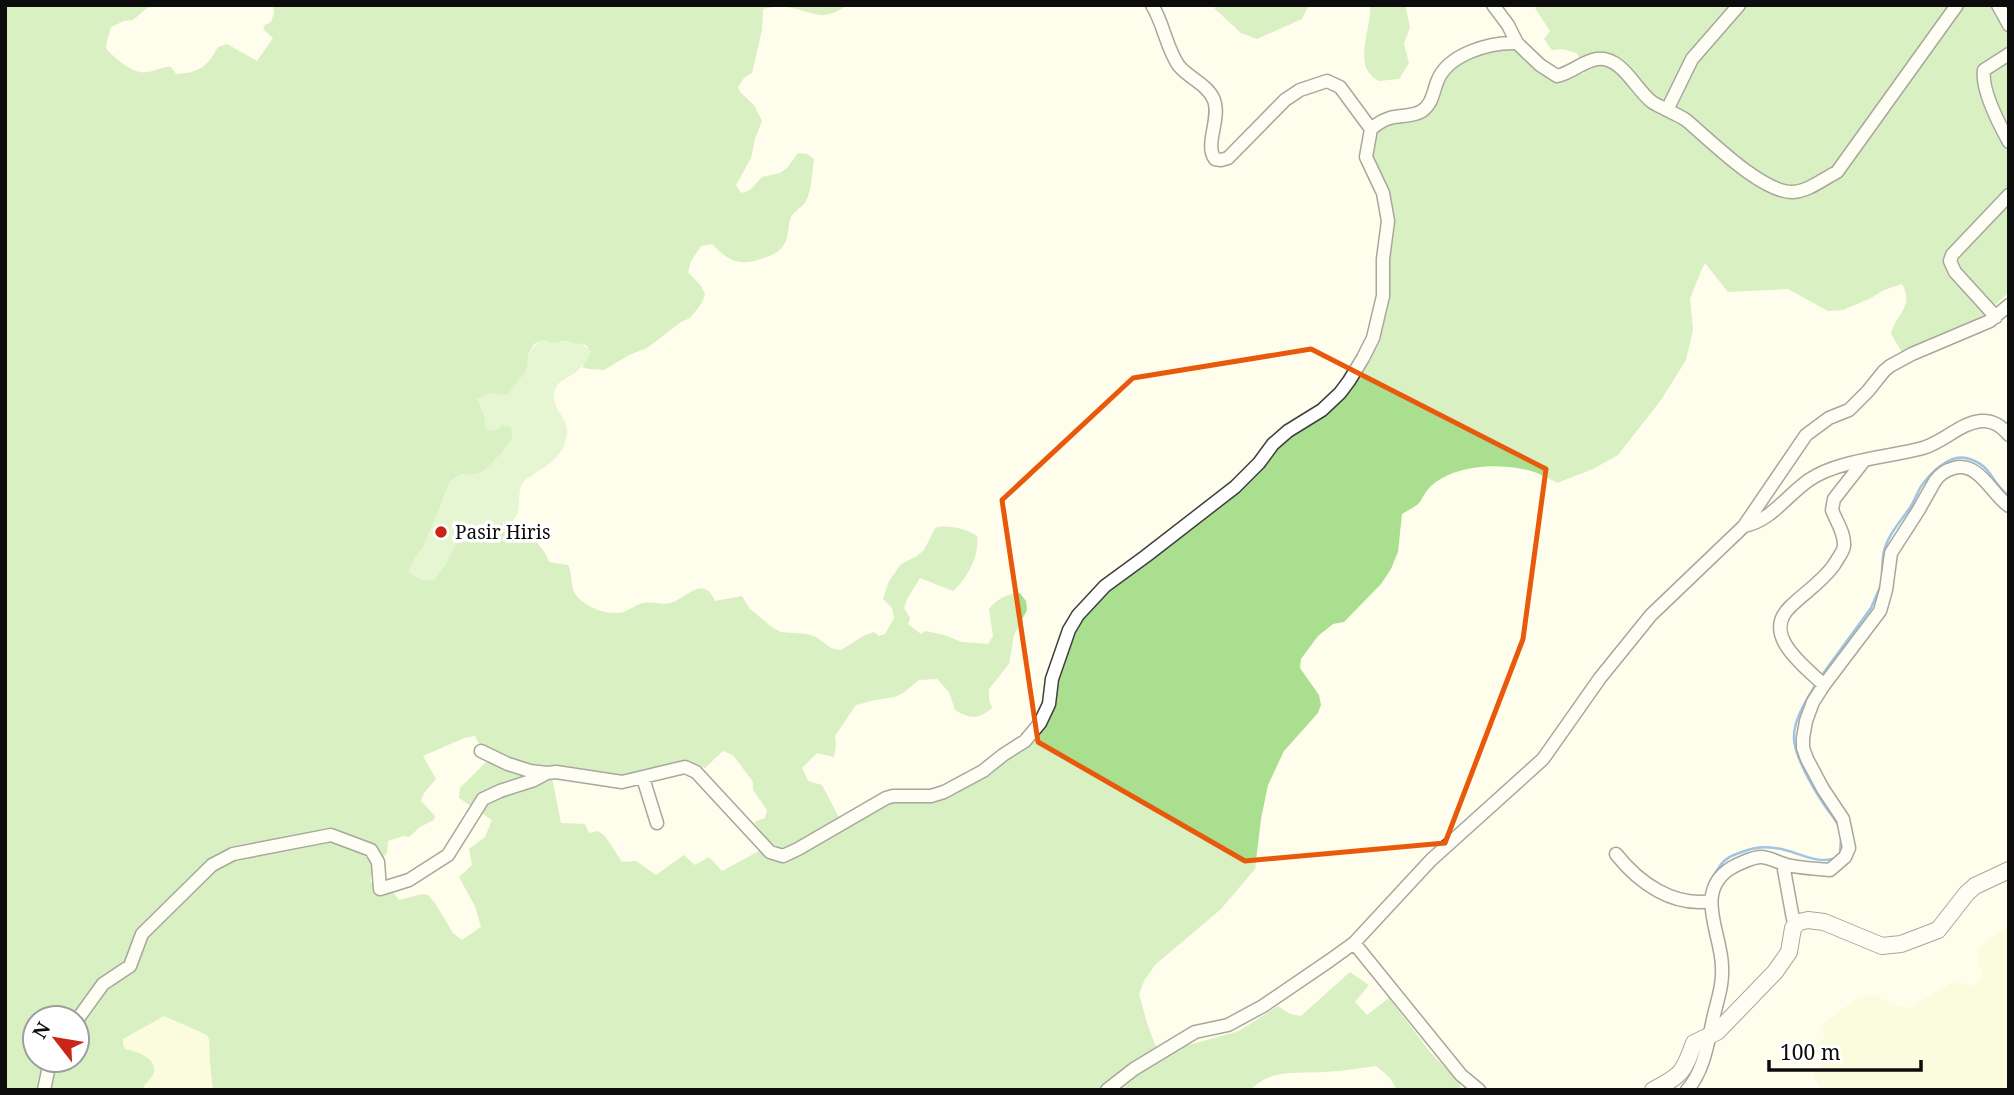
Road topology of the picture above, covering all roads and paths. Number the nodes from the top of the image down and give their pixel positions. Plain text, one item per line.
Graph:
1 (1152, 5) edge
2 (1493, 5) edge
3 (1739, 5) edge
4 (1957, 5) edge
5 (1998, 5) edge
6 (2009, 25) edge
7 (1517, 43) junction
8 (2009, 54) edge
9 (1667, 110) junction
10 (1371, 129) junction
11 (2009, 142) edge
12 (2009, 195) edge
13 (2009, 305) edge
14 (1996, 317) junction
15 (2009, 435) edge
16 (1863, 461) junction
17 (2009, 506) edge
18 (1744, 526) junction
19 (1821, 682) junction
20 (481, 751) dead end
21 (547, 773) junction
22 (643, 778) junction
23 (657, 823) dead end
24 (1616, 855) dead end
25 (1783, 864) junction
26 (2009, 870) edge
27 (1706, 902) junction
28 (1795, 924) junction
29 (1354, 943) junction
30 (89, 1004) edge
31 (1704, 1039) junction
32 (1107, 1090) edge
33 (1479, 1090) edge
34 (1653, 1090) edge
35 (1687, 1090) edge

1 - 10 street
2 - 7 street
3 - 9 street
4 - 9 street
5 - 6 street
7 - 9 street
7 - 10 street
8 - 11 street
10 - 22 street
12 - 14 street
13 - 14 street
14 - 18 street
15 - 16 street
16 - 18 street
16 - 19 street
17 - 19 street
18 - 29 street
19 - 25 street
20 - 21 street
21 - 22 street
21 - 30 street
22 - 23 street
24 - 27 street
25 - 27 street
25 - 28 street
26 - 28 street
27 - 31 street
28 - 31 street
29 - 32 street
29 - 33 street
31 - 34 street
31 - 35 street

